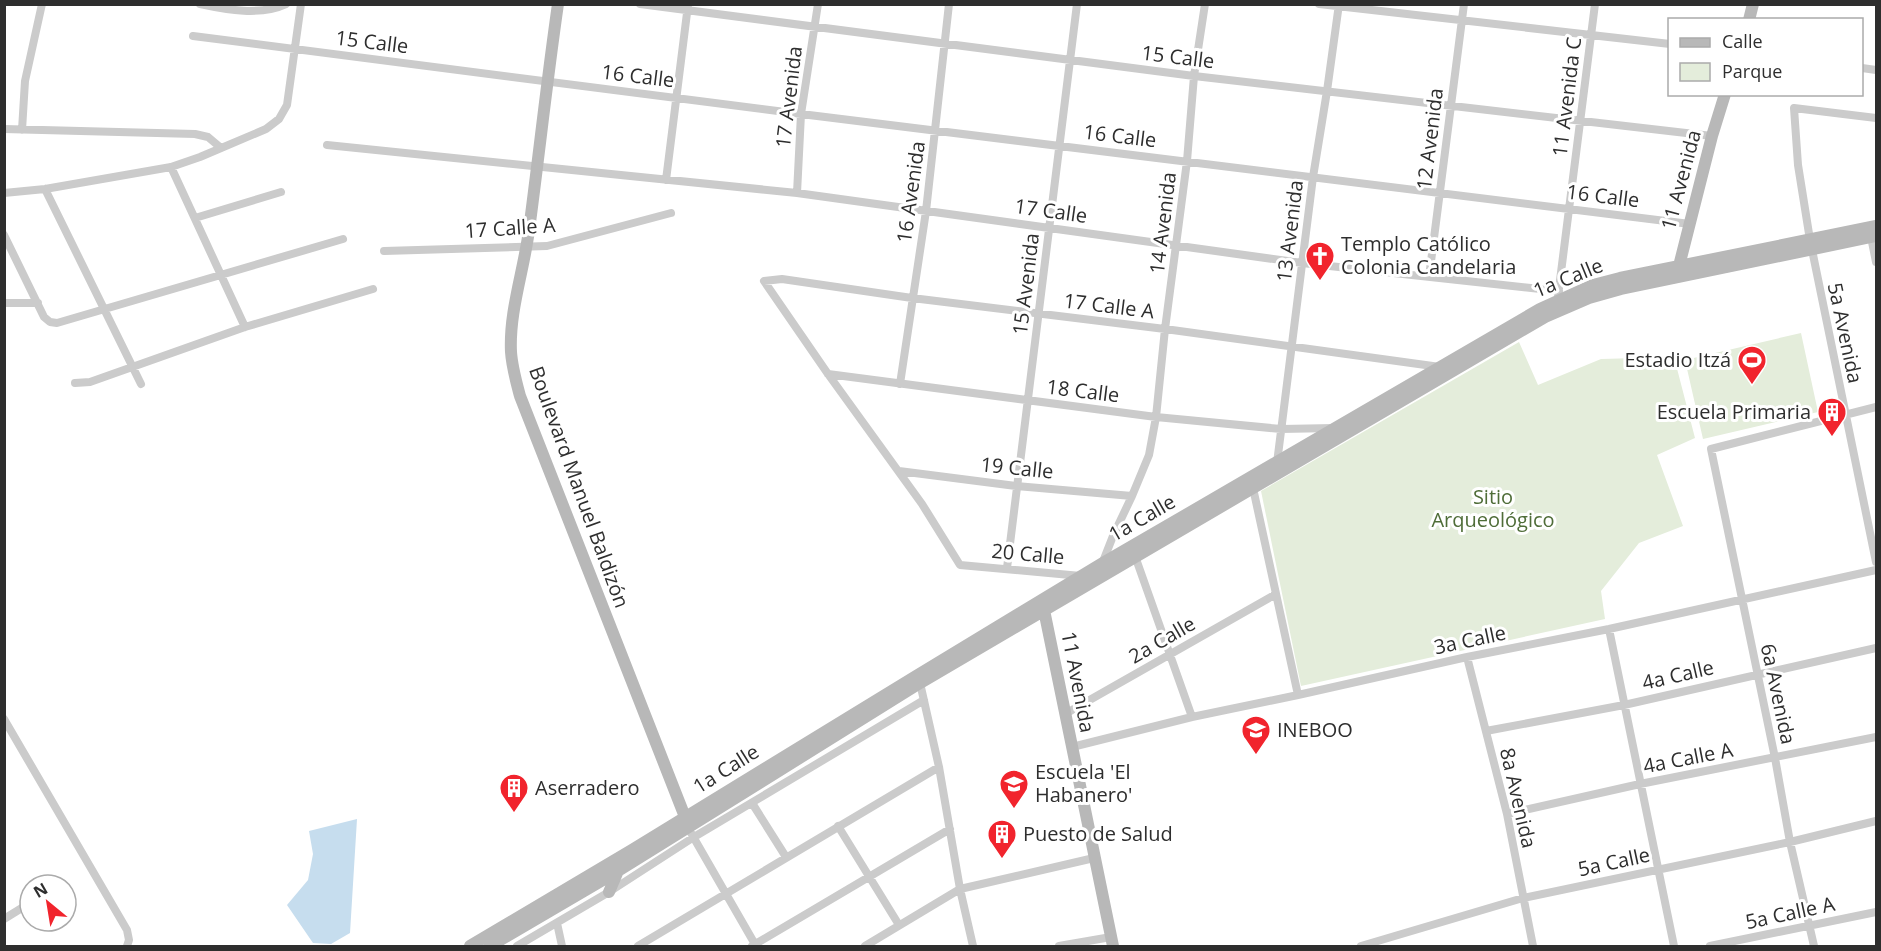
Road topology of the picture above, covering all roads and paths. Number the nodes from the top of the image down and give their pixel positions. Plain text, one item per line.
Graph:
1 (42, 4) edge
2 (200, 4) edge
3 (286, 4) edge
4 (301, 4) edge
5 (558, 4) edge
6 (640, 4) edge
7 (818, 4) edge
8 (949, 4) edge
9 (1077, 4) edge
10 (1205, 4) edge
11 (1319, 4) edge
12 (1464, 4) edge
13 (1595, 4) edge
14 (1338, 6) edge
15 (688, 7) edge
16 (1462, 19) junction
17 (814, 27) junction
18 (1591, 35) junction
19 (193, 36) dead end
20 (1668, 44) edge
21 (946, 45) junction
22 (296, 49) junction
23 (1070, 60) junction
24 (1194, 76) junction
25 (547, 81) junction
26 (1327, 90) junction
27 (1724, 96) edge
28 (677, 97) junction
29 (1451, 105) junction
30 (801, 114) junction
31 (1876, 118) edge
32 (1580, 121) junction
33 (4, 129) edge
34 (22, 130) junction
35 (936, 130) junction
36 (1712, 136) junction
37 (327, 145) dead end
38 (1059, 145) junction
39 (221, 148) junction
40 (1187, 160) junction
41 (171, 167) junction
42 (537, 167) junction
43 (1313, 177) junction
44 (666, 180) junction
45 (45, 189) junction
46 (281, 192) dead end
47 (4, 193) edge
48 (797, 193) junction
49 (1440, 193) junction
50 (1569, 209) junction
51 (926, 211) junction
52 (671, 213) dead end
53 (195, 218) junction
54 (1690, 224) junction
55 (1049, 227) junction
56 (1875, 233) edge
57 (4, 235) edge
58 (343, 239) dead end
59 (1811, 245) junction
60 (527, 246) junction
61 (1177, 247) junction
62 (384, 251) dead end
63 (1876, 262) edge
64 (1302, 263) junction
65 (1680, 271) junction
66 (222, 274) junction
67 (1429, 277) junction
68 (373, 289) dead end
69 (1558, 295) junction
70 (912, 298) junction
71 (4, 303) edge
72 (38, 303) junction
73 (104, 309) junction
74 (1542, 313) junction
75 (1038, 315) junction
76 (246, 327) junction
77 (1165, 329) junction
78 (1292, 346) junction
79 (132, 366) junction
80 (1443, 371) junction
81 (828, 374) junction
82 (75, 383) dead end
83 (141, 384) dead end
84 (900, 384) junction
85 (1028, 401) junction
86 (1876, 407) edge
87 (1845, 414) junction
88 (1156, 417) junction
89 (1336, 428) junction
90 (1281, 429) junction
91 (1277, 463) junction
92 (899, 471) junction
93 (1016, 486) junction
94 (1253, 488) junction
95 (1132, 496) junction
96 (1135, 556) junction
97 (1876, 562) edge
98 (1102, 563) junction
99 (1007, 568) junction
100 (1876, 570) edge
101 (1089, 580) junction
102 (1276, 594) junction
103 (1741, 600) junction
104 (1042, 606) junction
105 (1610, 629) junction
106 (1876, 648) edge
107 (1170, 656) junction
108 (1467, 657) junction
109 (1757, 674) junction
110 (918, 680) junction
111 (1298, 695) junction
112 (924, 700) junction
113 (1624, 705) junction
114 (1065, 714) junction
115 (1192, 717) junction
116 (4, 719) edge
117 (1486, 731) junction
118 (1876, 737) edge
119 (1072, 747) junction
120 (1774, 758) junction
121 (939, 767) junction
122 (1640, 784) junction
123 (752, 803) junction
124 (1506, 814) junction
125 (1876, 821) edge
126 (838, 826) junction
127 (689, 827) junction
128 (950, 829) junction
129 (1790, 842) junction
130 (635, 854) junction
131 (786, 857) junction
132 (1094, 858) junction
133 (1658, 870) junction
134 (618, 871) junction
135 (868, 877) junction
136 (960, 889) junction
137 (609, 892) junction
138 (726, 894) junction
139 (1523, 898) junction
140 (18, 911) edge
141 (1876, 912) edge
142 (4, 920) edge
143 (557, 923) junction
144 (899, 925) junction
145 (1810, 926) junction
146 (1112, 942) edge
147 (488, 943) edge
148 (127, 946) edge
149 (470, 946) edge
150 (517, 946) edge
151 (562, 946) edge
152 (638, 946) edge
153 (754, 946) edge
154 (865, 946) edge
155 (973, 946) edge
156 (1059, 946) edge
157 (1361, 946) edge
158 (1533, 946) edge
159 (1674, 946) edge
160 (1710, 946) edge
161 (1814, 946) edge

1 - 34 street
2 - 3 street
4 - 22 street
5 - 25 main road, Boulevard Manuel Baldizón
6 - 15 street, 15 Calle
7 - 17 street, 17 Avenida
8 - 21 street, 16 Avenida
9 - 23 street, 15 Avenida
10 - 24 street, 14 Avenida
11 - 14 street
12 - 16 street, 12 Avenida
13 - 18 street, 11 Avenida C
14 - 16 street
14 - 26 street, 13 Avenida
15 - 17 street, 15 Calle
15 - 28 street
16 - 18 street
16 - 29 street, 12 Avenida
17 - 21 street, 15 Calle
17 - 30 street, 17 Avenida
18 - 20 street
18 - 32 street, 11 Avenida C
19 - 22 street, 15 Calle
21 - 23 street, 15 Calle
21 - 35 street, 16 Avenida
22 - 25 street, 15 Calle
22 - 39 street
23 - 24 street, 15 Calle
23 - 38 street, 15 Avenida
24 - 26 street, 15 Calle
24 - 40 street, 14 Avenida
25 - 28 street, 16 Calle
25 - 42 main road, Boulevard Manuel Baldizón
26 - 29 street, 15 Calle
26 - 43 street, 13 Avenida
27 - 36 main road, 11 Avenida
28 - 30 street, 16 Calle
28 - 44 street
29 - 32 street, 15 Calle
29 - 49 street, 12 Avenida
30 - 35 street, 16 Calle
30 - 48 street, 17 Avenida
31 - 59 street, 5a Avenida
32 - 36 street, 15 Calle
32 - 50 street, 11 Avenida C
33 - 34 street
34 - 39 street
35 - 38 street, 16 Calle
35 - 51 street, 16 Avenida
36 - 54 main road, 11 Avenida
37 - 42 street
38 - 40 street, 16 Calle
38 - 55 street, 15 Avenida
39 - 41 street
40 - 43 street, 16 Calle
40 - 61 street, 14 Avenida
41 - 45 street
41 - 53 street
42 - 44 street, 17 Calle
42 - 60 main road, Boulevard Manuel Baldizón
43 - 49 street, 16 Calle
43 - 64 street, 13 Avenida
44 - 48 street, 17 Calle
45 - 47 street
45 - 73 street
46 - 53 street
48 - 51 street, 17 Calle
49 - 50 street, 16 Calle
49 - 67 street, 12 Avenida
50 - 54 street, 16 Calle
50 - 69 street, 11 Avenida C
51 - 55 street, 17 Calle
51 - 70 street, 16 Avenida
52 - 60 street, 17 Calle A
53 - 66 street
54 - 65 main road, 11 Avenida
55 - 61 street, 17 Calle
55 - 75 street, 15 Avenida
56 - 59 main road, 1a Calle
56 - 63 street
57 - 72 street
58 - 66 street
59 - 65 main road, 1a Calle
59 - 87 street, 5a Avenida
60 - 62 street, 17 Calle A
60 - 127 main road, Boulevard Manuel Baldizón
61 - 64 street, 17 Calle
61 - 77 street, 14 Avenida
64 - 67 street, 17 Calle
64 - 78 street, 13 Avenida
65 - 69 main road, 1a Calle
65 - 74 main road, 1a Calle
66 - 73 street
66 - 76 street
67 - 69 street, 17 Calle
68 - 76 street
69 - 74 main road, 1a Calle
70 - 75 street, 17 Calle A
70 - 81 street, 17 Calle A
70 - 84 street, 16 Avenida
71 - 72 street
72 - 73 street
73 - 79 street
74 - 80 main road, 1a Calle
75 - 77 street, 17 Calle A
75 - 85 street, 15 Avenida
76 - 79 street
77 - 78 street, 17 Calle A
77 - 88 street, 14 Avenida
78 - 80 street, 17 Calle A
78 - 90 street, 13 Avenida
79 - 82 street
79 - 83 street
80 - 89 main road, 1a Calle
80 - 94 main road, 1a Calle
81 - 84 street, 18 Calle
81 - 92 street
84 - 85 street, 18 Calle
85 - 88 street, 18 Calle
85 - 93 street, 15 Avenida
86 - 87 street
87 - 97 street, 5a Avenida
87 - 103 street, 6a Avenida
88 - 90 street, 18 Calle
88 - 95 street, 14 Avenida
89 - 90 street, 18 Calle
89 - 91 main road, 1a Calle
90 - 91 street, 13 Avenida
91 - 98 main road, 1a Calle
92 - 93 street, 19 Calle
92 - 99 street, 20 Calle
93 - 95 street, 19 Calle
93 - 99 street, 15 Avenida
94 - 96 main road, 1a Calle
94 - 102 street
95 - 98 street, 14 Avenida
96 - 101 main road, 1a Calle
96 - 107 street
98 - 101 main road, 1a Calle
99 - 101 street, 20 Calle
100 - 103 street, 3a Calle
101 - 104 main road, 1a Calle
102 - 107 street, 2a Calle
102 - 111 street
103 - 105 street, 3a Calle
103 - 109 street, 6a Avenida
104 - 110 main road, 1a Calle
104 - 114 main road, 11 Avenida
105 - 108 street, 3a Calle
105 - 113 street
106 - 109 street, 4a Calle
107 - 114 street, 2a Calle
107 - 115 street
108 - 111 street, 3a Calle
108 - 117 street, 8a Avenida
109 - 113 street, 4a Calle
109 - 120 street, 6a Avenida
110 - 112 street
110 - 127 main road, 1a Calle
111 - 115 street, 3a Calle
112 - 121 street
112 - 123 street, 1a Calle
113 - 117 street, 4a Calle
113 - 122 street
114 - 119 main road, 11 Avenida
115 - 119 street, 3a Calle
116 - 148 street
117 - 124 street, 8a Avenida
118 - 120 street, 4a Calle A
119 - 132 main road, 11 Avenida
120 - 122 street, 4a Calle A
120 - 129 street, 6a Avenida
121 - 126 street
121 - 128 street
122 - 124 street, 4a Calle A
122 - 133 street
123 - 127 street, 1a Calle
123 - 131 street
124 - 139 street, 8a Avenida
125 - 129 street, 5a Calle
126 - 131 street
126 - 135 street
127 - 130 main road, 1a Calle
127 - 137 street, 1a Calle
127 - 138 street
128 - 135 street
128 - 136 street
129 - 133 street, 5a Calle
129 - 145 street, 6a Avenida
130 - 134 main road, 1a Calle
130 - 147 main road, 1a Calle
131 - 138 street
132 - 136 street
132 - 146 main road, 11 Avenida
133 - 139 street, 5a Calle
133 - 159 street
134 - 137 main road
134 - 147 main road, 1a Calle
135 - 144 street
135 - 153 street
136 - 144 street
136 - 155 street
137 - 143 street, 1a Calle
138 - 152 street
138 - 153 street
139 - 157 street, 5a Calle
139 - 158 street, 8a Avenida
140 - 142 street
141 - 145 street, 5a Calle A
143 - 150 street, 1a Calle
143 - 151 street
144 - 154 street
145 - 160 street, 5a Calle A
145 - 161 street, 6a Avenida
146 - 156 street
147 - 149 main road, 1a Calle

